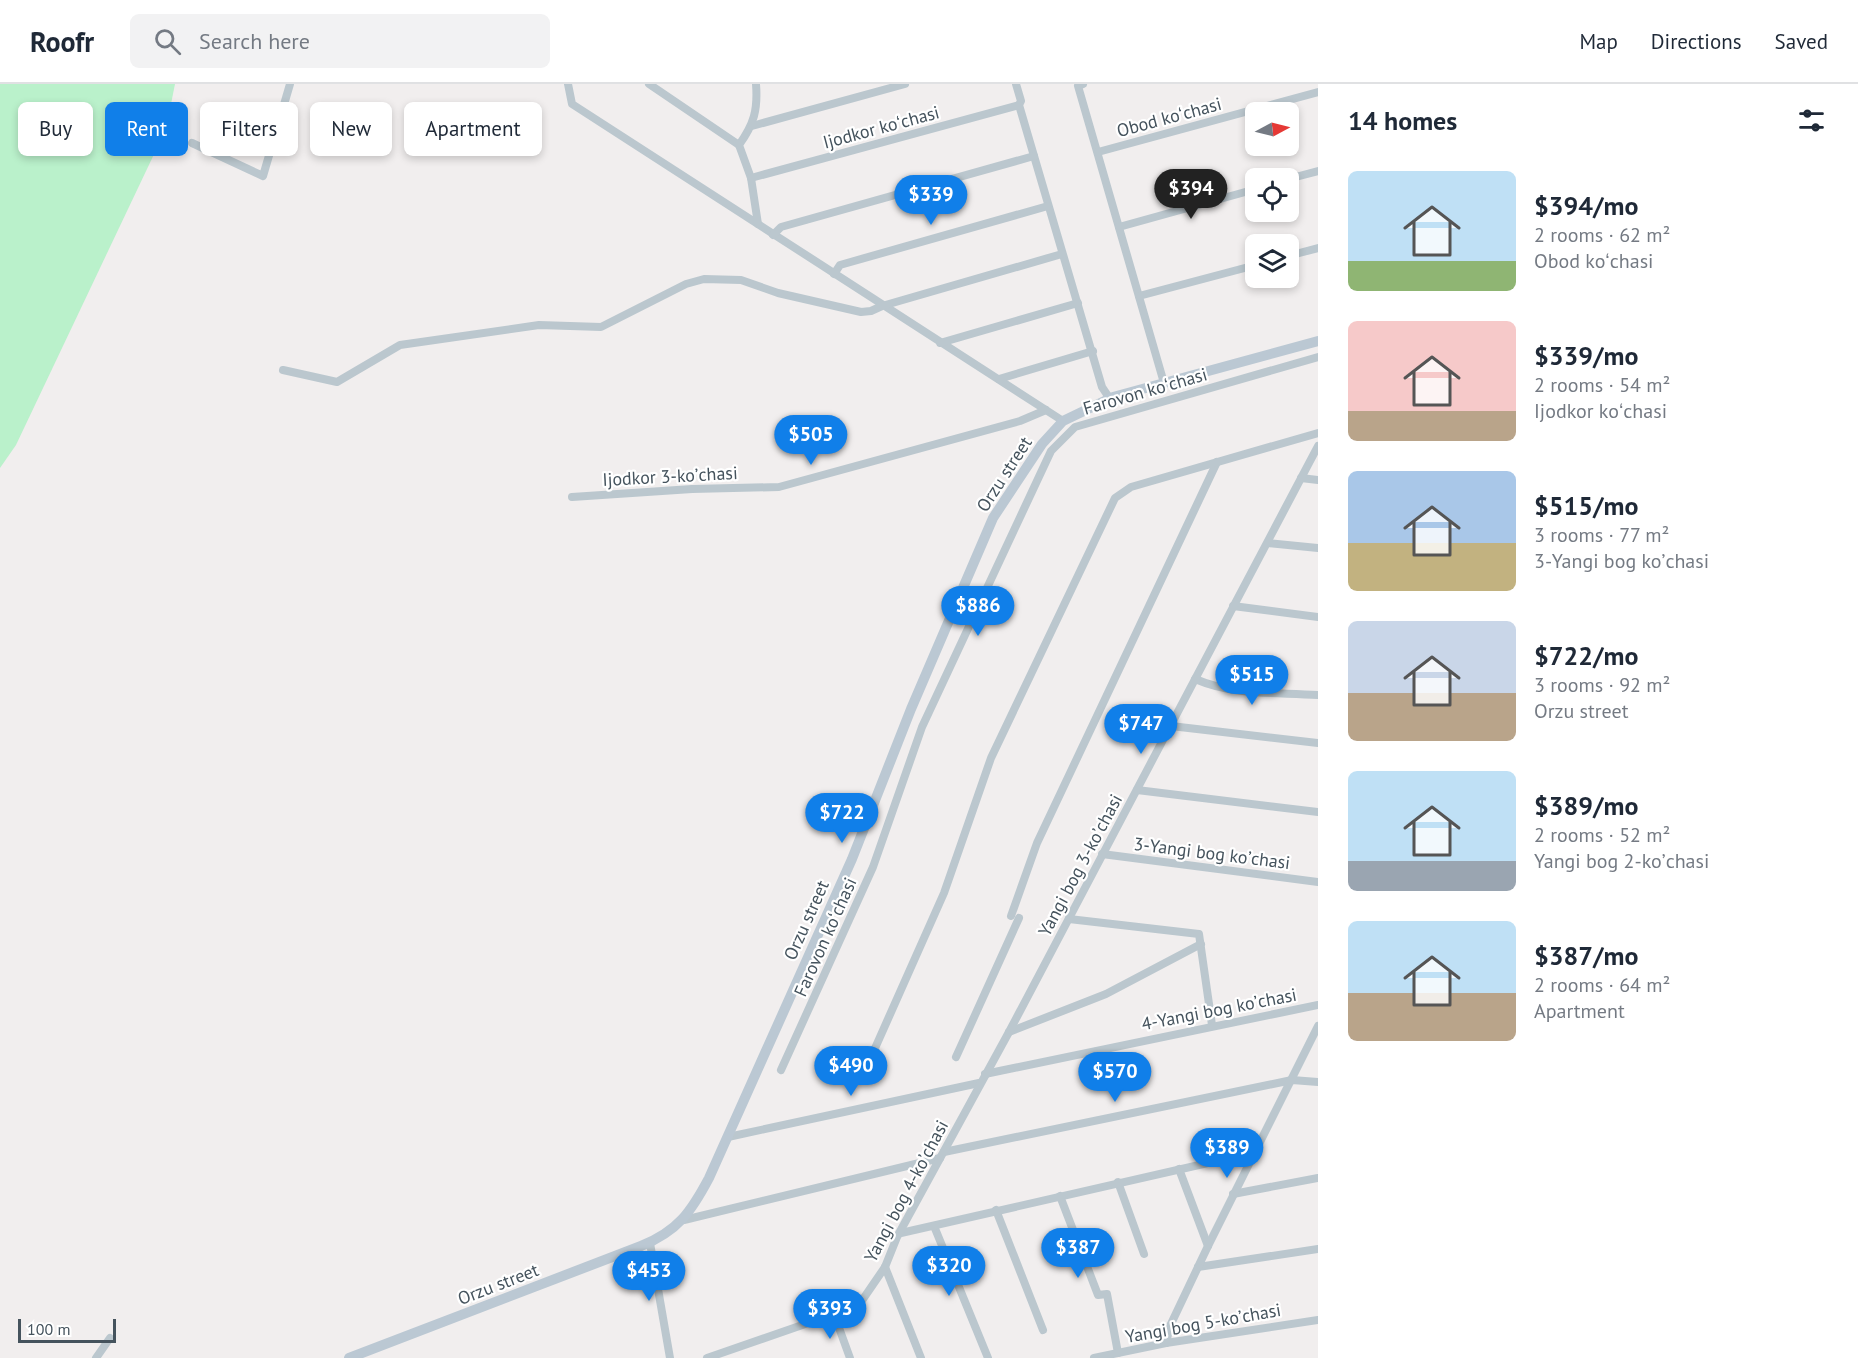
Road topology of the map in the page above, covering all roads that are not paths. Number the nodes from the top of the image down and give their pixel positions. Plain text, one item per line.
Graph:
1 (290, 84) edge
2 (568, 84) edge
3 (649, 84) edge
4 (756, 84) edge
5 (905, 84) edge
6 (1016, 84) edge
7 (1083, 84) edge
8 (1318, 92) edge
9 (1019, 105) junction
10 (752, 126) junction
11 (192, 143) dead end
12 (739, 146) junction
13 (1098, 152) junction
14 (1034, 156) junction
15 (1318, 171) edge
16 (1299, 176) edge
17 (751, 178) junction
18 (1245, 192) edge
19 (1048, 206) junction
20 (758, 224) junction
21 (1119, 227) junction
22 (773, 235) junction
23 (1318, 248) edge
24 (1299, 253) edge
25 (1062, 254) junction
26 (1245, 268) edge
27 (834, 274) junction
28 (1139, 296) junction
29 (1078, 303) junction
30 (882, 306) junction
31 (1318, 341) edge
32 (940, 343) junction
33 (1093, 351) junction
34 (1318, 357) edge
35 (283, 370) dead end
36 (999, 379) junction
37 (1164, 383) junction
38 (1110, 399) junction
39 (1046, 410) junction
40 (1063, 421) junction
41 (1318, 433) edge
42 (1318, 446) edge
43 (1217, 462) junction
44 (1301, 478) junction
45 (1318, 480) edge
46 (572, 497) dead end
47 (1268, 543) junction
48 (1318, 548) edge
49 (1233, 606) junction
50 (1318, 617) edge
51 (1195, 680) junction
52 (1318, 695) edge
53 (1171, 726) junction
54 (1318, 743) edge
55 (1137, 790) junction
56 (1318, 812) edge
57 (1102, 854) junction
58 (1318, 882) edge
59 (1069, 919) junction
60 (1201, 944) junction
61 (1318, 1005) edge
62 (1212, 1025) junction
63 (1318, 1026) edge
64 (1009, 1032) junction
65 (956, 1057) dead end
66 (868, 1064) dead end
67 (782, 1070) dead end
68 (985, 1074) junction
69 (1292, 1080) junction
70 (1318, 1082) edge
71 (979, 1083) junction
72 (728, 1137) junction
73 (1256, 1152) junction
74 (942, 1155) junction
75 (1179, 1169) junction
76 (1318, 1178) edge
77 (1118, 1182) junction
78 (1233, 1194) junction
79 (1060, 1196) junction
80 (996, 1210) junction
81 (684, 1220) junction
82 (934, 1226) junction
83 (901, 1233) junction
84 (650, 1243) junction
85 (1208, 1246) junction
86 (1318, 1249) edge
87 (1144, 1254) dead end
88 (885, 1267) junction
89 (1198, 1267) junction
90 (834, 1314) junction
91 (1318, 1320) edge
92 (1043, 1330) dead end
93 (110, 1338) dead end
94 (1166, 1343) junction
95 (1118, 1353) junction
96 (96, 1358) edge
97 (350, 1358) edge
98 (670, 1358) edge
99 (707, 1358) edge
100 (850, 1358) edge
101 (921, 1358) edge
102 (988, 1358) edge
103 (1097, 1358) edge

1 - 11 street
2 - 20 street
3 - 12 street
4 - 10 street
5 - 10 street, Ijodkor koʻchasi
6 - 9 street
7 - 13 street, Obod koʻchasi
8 - 13 street, Obod koʻchasi
9 - 14 street
9 - 17 street, Ijodkor koʻchasi
10 - 12 street
12 - 17 street
13 - 21 street, Obod koʻchasi
14 - 19 street
14 - 22 street
15 - 16 street
17 - 20 street
18 - 21 street
19 - 25 street
19 - 27 street
20 - 22 street
21 - 28 street, Obod koʻchasi
22 - 27 street
23 - 24 street
25 - 29 street
25 - 30 street
26 - 28 street
27 - 30 street
28 - 37 street, Obod koʻchasi
29 - 32 street
29 - 33 street
30 - 32 street
30 - 35 street
31 - 37 main road, Orzu street
32 - 36 street
33 - 36 street
33 - 38 street
34 - 67 street, Farovon koʻchasi
36 - 39 street
37 - 38 main road, Orzu street
38 - 40 main road, Orzu street
39 - 40 street
39 - 46 street, Ijodkor 3-koʼchasi
40 - 72 main road, Orzu street
41 - 43 street
42 - 44 street, Yangi bog 3-koʼchasi
43 - 65 street
43 - 66 street
44 - 45 street
44 - 47 street, Yangi bog 3-koʼchasi
47 - 48 street
47 - 49 street, Yangi bog 3-koʼchasi
49 - 50 street
49 - 51 street, Yangi bog 3-koʼchasi
51 - 52 street
51 - 53 street, Yangi bog 3-koʼchasi
53 - 54 street
53 - 55 street, Yangi bog 3-koʼchasi
55 - 56 street
55 - 57 street, Yangi bog 3-koʼchasi
57 - 58 street, 3-Yangi bog koʼchasi
57 - 59 street, Yangi bog 3-koʼchasi
59 - 60 street
59 - 64 street, Yangi bog 3-koʼchasi
60 - 62 street
60 - 64 street
61 - 62 street, 4-Yangi bog koʼchasi
62 - 68 street, 4-Yangi bog koʼchasi
63 - 69 street
64 - 68 street, Yangi bog 3-koʼchasi
68 - 71 street, Yangi bog 4-koʼchasi
69 - 70 street
69 - 73 street
69 - 74 street
71 - 72 street
71 - 74 street, Yangi bog 4-koʼchasi
72 - 81 main road, Orzu street
73 - 75 street
73 - 78 street
74 - 81 street
74 - 83 street, Yangi bog 4-koʼchasi
75 - 77 street
75 - 85 street
76 - 78 street
77 - 79 street
77 - 87 street
78 - 85 street
79 - 80 street
79 - 95 street
80 - 82 street
80 - 92 street
81 - 84 main road, Orzu street
82 - 83 street
82 - 102 street
83 - 88 street, Yangi bog 4-koʼchasi
84 - 97 main road, Orzu street
84 - 98 street
85 - 89 street
86 - 89 street
88 - 90 street, Yangi bog 4-koʼchasi
88 - 101 street
89 - 94 street
90 - 99 street, Yangi bog 4-koʼchasi
90 - 100 street
91 - 94 street, Yangi bog 5-koʼchasi
93 - 96 street
94 - 95 street, Yangi bog 5-koʼchasi
95 - 103 street, Yangi bog 5-koʼchasi

